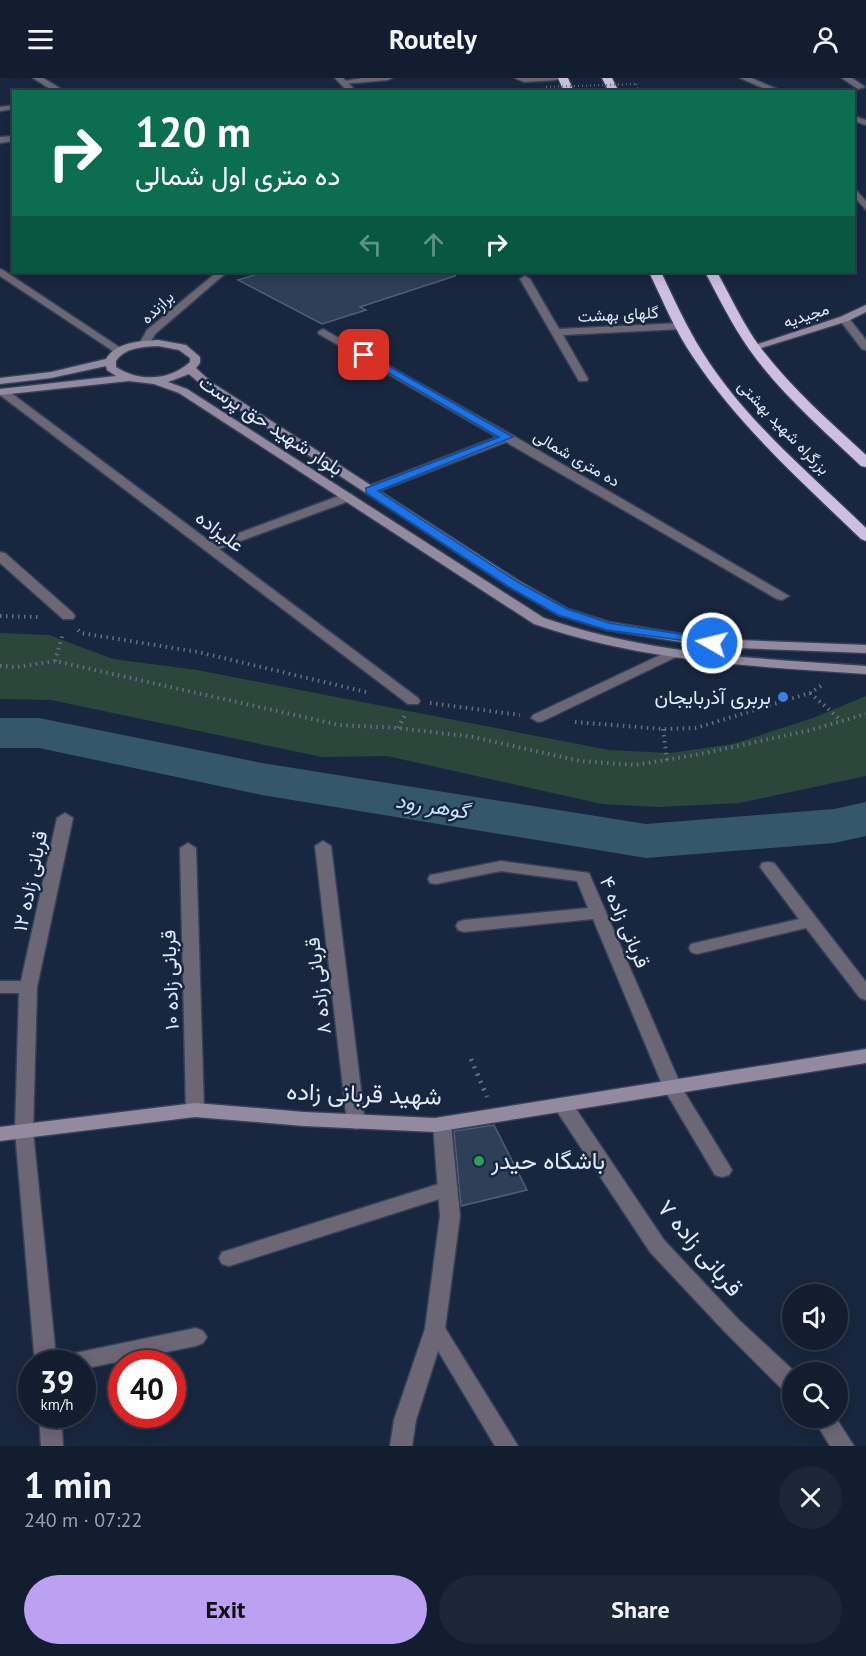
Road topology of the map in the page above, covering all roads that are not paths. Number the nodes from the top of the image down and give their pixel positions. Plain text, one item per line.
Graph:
1 (63, 78) edge
2 (388, 78) edge
3 (519, 78) edge
4 (556, 78) edge
5 (744, 78) edge
6 (846, 78) edge
7 (39, 79) edge
8 (341, 80) edge
9 (861, 87) dead end
10 (58, 90) edge
11 (775, 90) edge
12 (855, 192) edge
13 (866, 207) edge
14 (0, 272) edge
15 (220, 273) edge
16 (655, 273) edge
17 (712, 273) edge
18 (525, 279) dead end
19 (866, 308) edge
20 (844, 319) junction
21 (683, 330) junction
22 (323, 332) dead end
23 (556, 332) junction
24 (144, 344) junction
25 (754, 347) junction
26 (866, 347) edge
27 (120, 351) junction
28 (110, 362) junction
29 (190, 369) junction
30 (127, 378) junction
31 (583, 379) dead end
32 (154, 380) junction
33 (1, 388) edge
34 (507, 437) junction
35 (866, 463) edge
36 (370, 490) junction
37 (348, 497) junction
38 (866, 536) edge
39 (210, 548) junction
40 (0, 556) edge
41 (782, 596) dead end
42 (68, 616) road end
43 (866, 649) edge
44 (671, 654) junction
45 (866, 670) edge
46 (413, 701) dead end
47 (538, 718) dead end
48 (65, 818) dead end
49 (323, 846) dead end
50 (188, 848) dead end
51 (768, 867) dead end
52 (436, 879) dead end
53 (598, 913) junction
54 (810, 922) junction
55 (464, 926) dead end
56 (697, 948) dead end
57 (0, 987) edge
58 (28, 987) junction
59 (866, 993) edge
60 (866, 1056) edge
61 (673, 1089) junction
62 (562, 1106) junction
63 (195, 1110) junction
64 (356, 1122) junction
65 (442, 1124) junction
66 (24, 1131) junction
67 (0, 1134) edge
68 (722, 1170) dead end
69 (448, 1189) junction
70 (229, 1258) dead end
71 (435, 1329) junction
72 (196, 1337) dead end
73 (45, 1350) edge
74 (96, 1357) edge
75 (782, 1374) edge
76 (51, 1428) edge
77 (831, 1428) edge
78 (52, 1446) edge
79 (401, 1446) edge
80 (507, 1446) edge
81 (843, 1446) edge

1 - 7 street
2 - 8 street
3 - 4 street
5 - 11 street
6 - 9 street
7 - 10 street
12 - 13 street
14 - 27 street
15 - 24 street, برازنده
16 - 21 highway, بزرگراه شهید بهشتی
17 - 25 highway, بزرگراه شهید بهشتی
18 - 23 street
19 - 20 street, مجیدیه
20 - 25 street, مجیدیه
20 - 26 street
21 - 23 street, گلهای بهشت
21 - 38 highway, بزرگراه شهید بهشتی
22 - 34 street, ده متری شمالی
23 - 31 street
24 - 27 street
24 - 29 street
25 - 35 highway, بزرگراه شهید بهشتی
27 - 28 street
28 - 30 street
28 - 33 street
29 - 32 street
29 - 36 street, بلوار شهید حق پرست
30 - 32 street
30 - 33 street
32 - 37 street, بلوار شهید حق پرست
33 - 39 street, علیزاده
34 - 36 street
34 - 41 street, ده متری شمالی
36 - 37 street
36 - 43 street, بلوار شهید حق پرست
37 - 39 street
37 - 44 street, بلوار شهید حق پرست
39 - 46 street, علیزاده
40 - 42 street
44 - 45 street, بلوار شهید حق پرست
44 - 47 street
48 - 58 street, قربانی زاده ۱۲
49 - 64 street, قربانی زاده ۸
50 - 63 street, قربانی زاده ۱۰
51 - 54 street
52 - 53 street, قربانی زاده ۴
53 - 55 street
53 - 61 street, قربانی زاده ۴
54 - 56 street
54 - 59 street
57 - 58 street
58 - 66 street, قربانی زاده ۱۲
60 - 61 street, شهید قربانی زاده
61 - 62 street, شهید قربانی زاده
61 - 68 street, قربانی زاده ۴
62 - 65 street, شهید قربانی زاده
62 - 75 street, قربانی زاده ۷
63 - 64 street, شهید قربانی زاده
63 - 66 street, شهید قربانی زاده
64 - 65 street, شهید قربانی زاده
65 - 69 street
66 - 67 street, شهید قربانی زاده
66 - 73 street, قربانی زاده ۱۲
69 - 70 street
69 - 71 street
71 - 79 street
71 - 80 street
72 - 74 street
76 - 78 street
77 - 81 street

